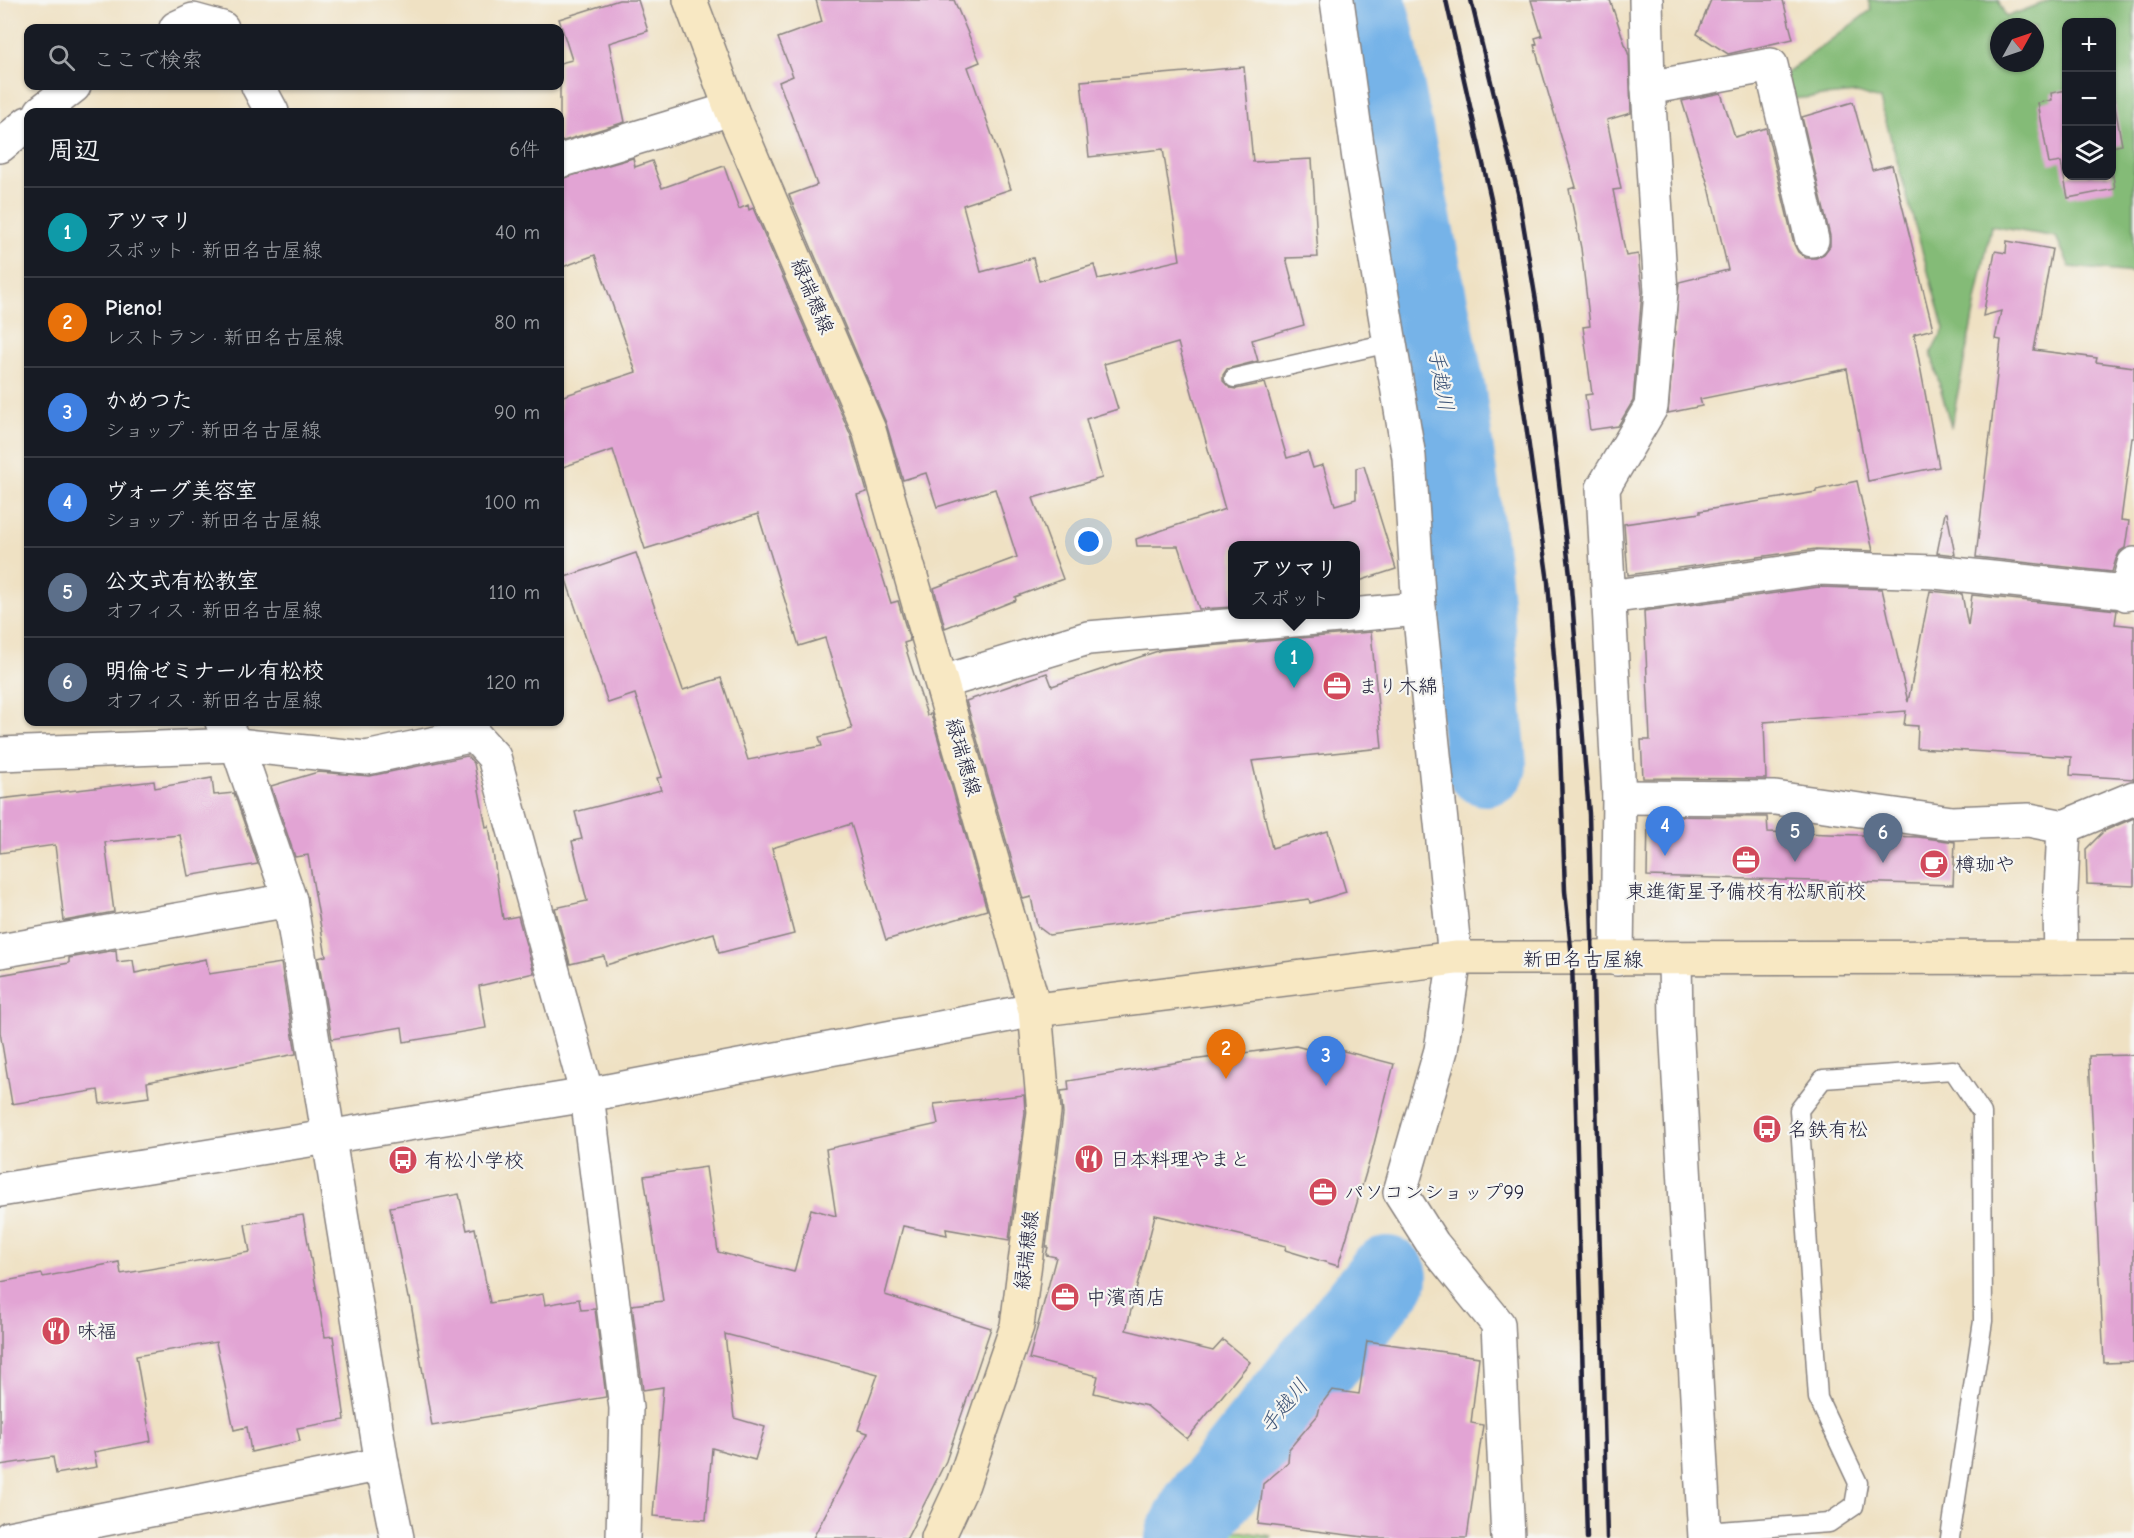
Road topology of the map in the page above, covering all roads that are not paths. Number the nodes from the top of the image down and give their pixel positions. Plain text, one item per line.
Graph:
1 (690, 0) edge
2 (1336, 0) edge
3 (1646, 0) edge
4 (185, 24) edge
5 (208, 24) edge
6 (1648, 88) junction
7 (69, 90) edge
8 (260, 90) edge
9 (46, 108) edge
10 (270, 108) edge
11 (731, 109) junction
12 (24, 126) edge
13 (0, 147) edge
14 (564, 161) edge
15 (1812, 240) dead end
16 (1389, 343) junction
17 (1234, 378) dead end
18 (2132, 584) edge
19 (1609, 597) junction
20 (1419, 609) junction
21 (1360, 614) edge
22 (1305, 619) edge
23 (943, 682) junction
24 (230, 733) edge
25 (0, 754) edge
26 (1619, 797) junction
27 (2134, 798) edge
28 (2064, 826) junction
29 (291, 900) junction
30 (0, 951) edge
31 (2061, 957) junction
32 (2134, 957) edge
33 (1455, 958) junction
34 (1617, 959) junction
35 (1675, 959) junction
36 (1035, 1010) junction
37 (587, 1095) junction
38 (330, 1136) junction
39 (0, 1190) edge
40 (382, 1464) junction
41 (1705, 1535) edge
42 (9, 1538) edge
43 (397, 1538) edge
44 (623, 1538) edge
45 (938, 1538) edge
46 (1508, 1538) edge
47 (1950, 1538) edge

1 - 11 main road, 緑瑞穂線
2 - 16 street
3 - 6 street
4 - 5 street
6 - 15 street
6 - 19 street
7 - 9 street
8 - 10 street
11 - 14 street
11 - 23 main road, 緑瑞穂線
12 - 13 street
16 - 17 lane
16 - 20 street
18 - 19 street
19 - 26 street
20 - 21 street
20 - 33 street
22 - 23 street
23 - 36 main road, 緑瑞穂線
24 - 25 street
24 - 29 street
24 - 37 street
26 - 28 street
26 - 34 street
27 - 28 street
28 - 31 street
29 - 30 street
29 - 38 street
31 - 32 main road, 新田名古屋線
31 - 35 main road, 新田名古屋線
33 - 34 main road, 新田名古屋線
33 - 36 main road, 新田名古屋線
33 - 46 street
34 - 35 main road, 新田名古屋線
35 - 41 street
36 - 37 street
36 - 45 main road, 緑瑞穂線
37 - 38 street
37 - 44 street
38 - 39 street
38 - 40 street
40 - 42 street
40 - 43 street
41 - 47 lane

